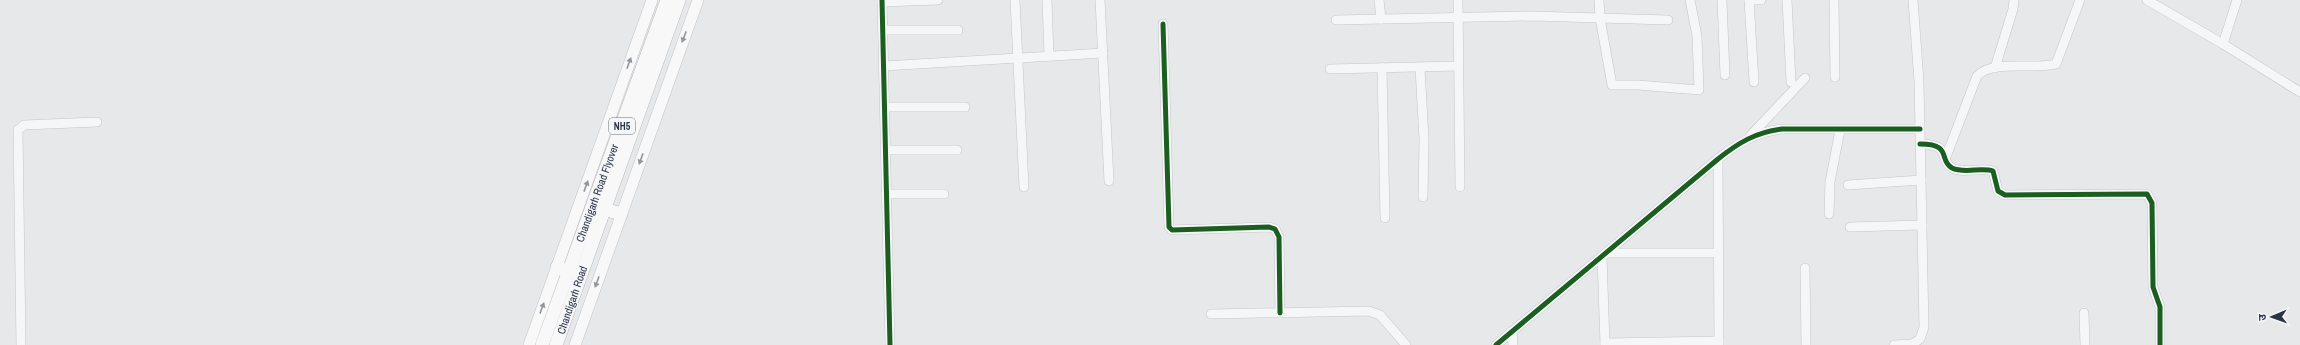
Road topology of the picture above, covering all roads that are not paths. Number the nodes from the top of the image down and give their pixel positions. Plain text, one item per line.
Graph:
1 (652, 0) edge
2 (667, 0) edge
3 (679, 0) edge
4 (698, 0) edge
5 (938, 0) edge
6 (1015, 0) edge
7 (1047, 0) edge
8 (1100, 0) edge
9 (1379, 0) edge
10 (1458, 0) edge
11 (1600, 0) edge
12 (1690, 0) edge
13 (1722, 0) edge
14 (1748, 0) edge
15 (1761, 0) edge
16 (1787, 0) edge
17 (1834, 0) edge
18 (1913, 0) edge
19 (2014, 0) edge
20 (2080, 0) edge
21 (2147, 0) edge
22 (2237, 0) edge
23 (882, 1) edge
24 (1460, 18) junction
25 (1600, 18) junction
26 (1381, 19) junction
27 (1336, 20) dead end
28 (1668, 20) dead end
29 (1162, 24) dead end
30 (884, 30) junction
31 (958, 30) dead end
32 (2223, 44) junction
33 (1103, 53) junction
34 (1049, 56) junction
35 (1018, 57) junction
36 (884, 66) junction
37 (1458, 66) junction
38 (1382, 68) junction
39 (1420, 68) junction
40 (1995, 68) junction
41 (1330, 69) dead end
42 (1725, 75) dead end
43 (1835, 77) dead end
44 (1805, 78) dead end
45 (1754, 82) dead end
46 (1791, 82) dead end
47 (2300, 92) edge
48 (885, 106) junction
49 (965, 107) dead end
50 (96, 122) dead end
51 (1920, 129) junction
52 (1840, 130) junction
53 (1747, 138) junction
54 (1920, 144) junction
55 (886, 150) junction
56 (957, 150) dead end
57 (1946, 157) junction
58 (1718, 159) junction
59 (1921, 180) junction
60 (1109, 181) dead end
61 (1848, 185) dead end
62 (1024, 187) dead end
63 (1460, 187) dead end
64 (886, 194) junction
65 (944, 194) dead end
66 (1422, 198) dead end
67 (604, 209) junction
68 (621, 214) junction
69 (1829, 214) dead end
70 (1385, 218) dead end
71 (1922, 225) junction
72 (1850, 227) dead end
73 (1718, 253) junction
74 (1604, 254) junction
75 (1805, 268) dead end
76 (563, 270) junction
77 (1280, 313) junction
78 (2084, 313) dead end
79 (1211, 314) dead end
80 (1512, 331) junction
81 (1719, 343) edge
82 (1605, 344) edge
83 (22, 345) edge
84 (529, 345) edge
85 (542, 345) edge
86 (556, 345) edge
87 (575, 345) edge
88 (890, 345) edge
89 (1406, 345) edge
90 (1496, 345) edge
91 (1513, 345) edge
92 (1806, 345) edge
93 (1894, 345) edge
94 (2085, 345) edge
95 (2160, 345) edge

76 -> 1 main road
2 - 76 highway, Chandigarh Road Flyover / NH5
3 - 67 highway, Chandigarh Road Flyover / NH5
4 -> 68 main road
5 - 23 street
6 - 35 street
7 - 34 street
8 - 33 street
9 - 26 street
10 - 24 street
11 - 25 street
12 - 25 street
13 - 42 street
14 - 15 street
14 - 45 street
16 - 46 street
17 - 43 street
18 - 51 street
19 - 40 street
20 - 40 street
21 - 32 street
22 - 32 street
23 - 30 street
24 - 25 street
24 - 26 street
24 - 37 street
25 - 28 street
26 - 27 street
29 - 77 street
30 - 31 street
30 - 36 street
32 - 47 street
33 - 34 street
33 - 60 street
34 - 35 street
35 - 36 street
35 - 62 street
36 - 48 street
37 - 39 street
37 - 63 street
38 - 39 street
38 - 41 street
38 - 70 street
39 - 66 street
40 - 57 street
44 - 53 street
48 - 49 street
48 - 55 street
50 - 83 street
51 - 52 street
51 - 54 street
52 - 53 street
52 - 69 street
53 - 58 street
54 - 57 street
54 - 59 street
55 - 56 street
55 - 64 street
57 - 95 street
58 - 73 street
58 - 74 street
59 - 61 street
59 - 71 street
64 - 65 street
64 - 88 street
67 - 68 highway
67 - 86 highway, Chandigarh Road / NH5
68 -> 87 main road
71 - 72 street
71 - 93 street
73 - 74 street
73 - 81 street
74 - 80 street
74 - 82 street
75 - 92 street
84 -> 76 main road
76 - 85 highway, NH5
77 - 79 street
77 - 89 street
78 - 94 street
80 - 90 street
80 - 91 street
81 - 82 street

